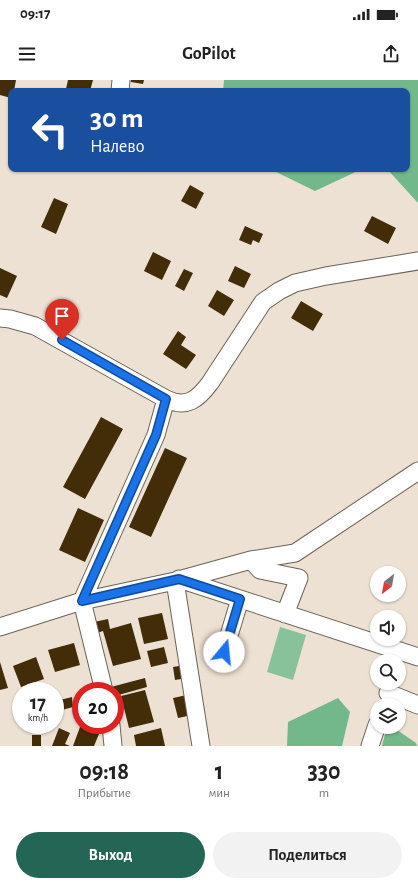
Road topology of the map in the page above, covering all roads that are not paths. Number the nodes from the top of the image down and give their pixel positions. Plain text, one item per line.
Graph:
1 (418, 261) edge
2 (0, 318) edge
3 (166, 399) junction
4 (418, 471) edge
5 (251, 560) junction
6 (177, 580) junction
7 (240, 599) junction
8 (82, 601) junction
9 (285, 614) junction
10 (0, 627) edge
11 (224, 652) dead end
12 (398, 654) edge
13 (102, 682) edge
14 (388, 694) edge
15 (418, 705) edge
16 (112, 734) edge
17 (374, 734) edge
18 (113, 746) edge
19 (201, 746) edge
20 (370, 746) edge

1 - 3 street
2 - 3 street
3 - 8 street
4 - 5 street
5 - 6 street
5 - 9 street
6 - 7 street
6 - 8 street
6 - 19 street
7 - 9 street
7 - 11 street
8 - 10 street
8 - 13 street
9 - 12 street
14 - 15 street
16 - 18 street
17 - 20 street

